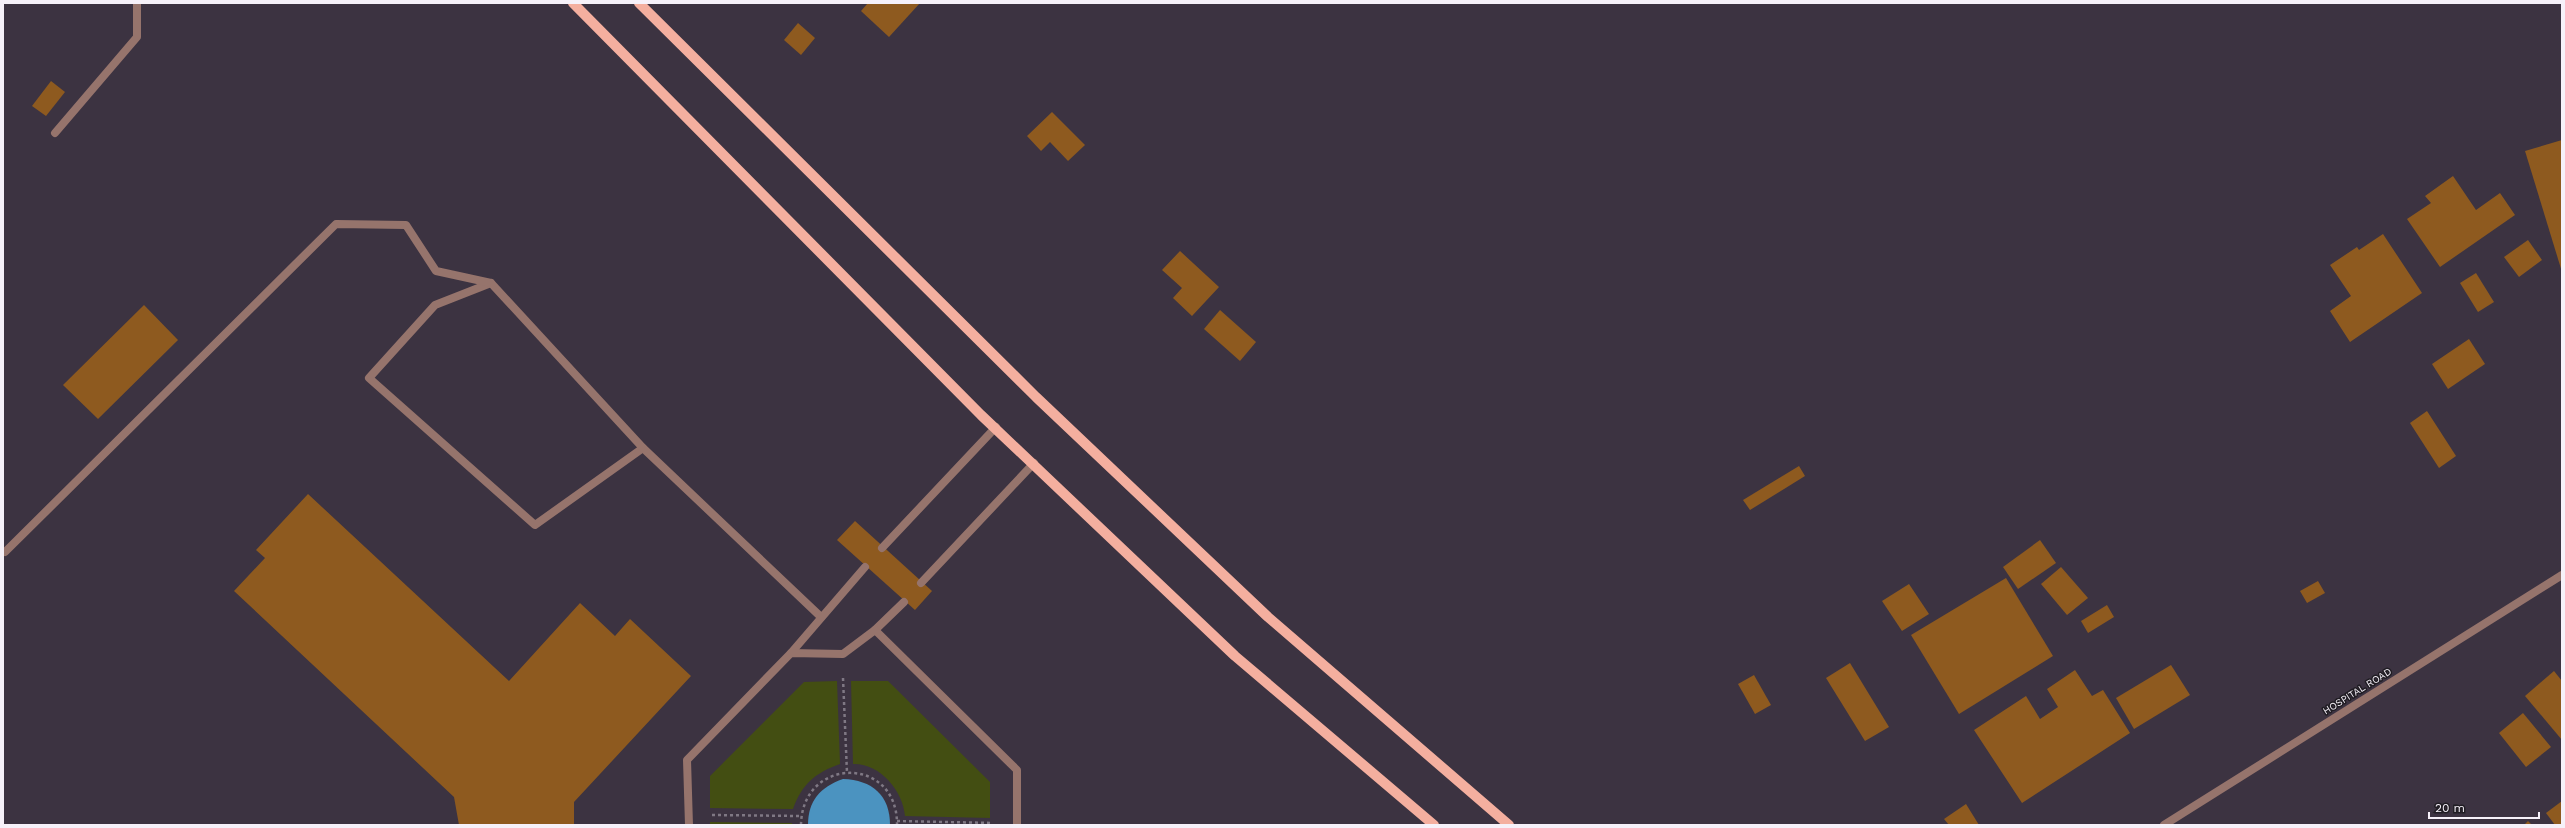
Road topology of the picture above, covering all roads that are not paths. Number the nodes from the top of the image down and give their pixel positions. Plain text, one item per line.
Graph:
1 (137, 3) edge
2 (573, 3) edge
3 (639, 3) edge
4 (55, 133) dead end
5 (491, 284) junction
6 (996, 427) junction
7 (643, 448) junction
8 (1034, 463) junction
9 (882, 548) dead end
10 (5, 552) dead end
11 (865, 567) dead end
12 (2562, 575) edge
13 (921, 583) dead end
14 (904, 602) dead end
15 (821, 617) junction
16 (875, 630) junction
17 (791, 653) junction
18 (1017, 824) edge
19 (689, 825) edge
20 (1434, 825) edge
21 (1509, 825) edge
22 (2164, 825) edge

1 - 4 street
2 - 6 main road
3 - 21 main road
5 - 7 street
5 - 7 street
5 - 10 street
6 - 8 main road
6 - 9 street
7 - 15 street
8 - 13 street
8 - 20 main road
11 - 15 street
12 - 22 street, HOSPITAL ROAD
14 - 16 street
15 - 17 street
16 - 17 street
16 - 18 street
17 - 19 street

